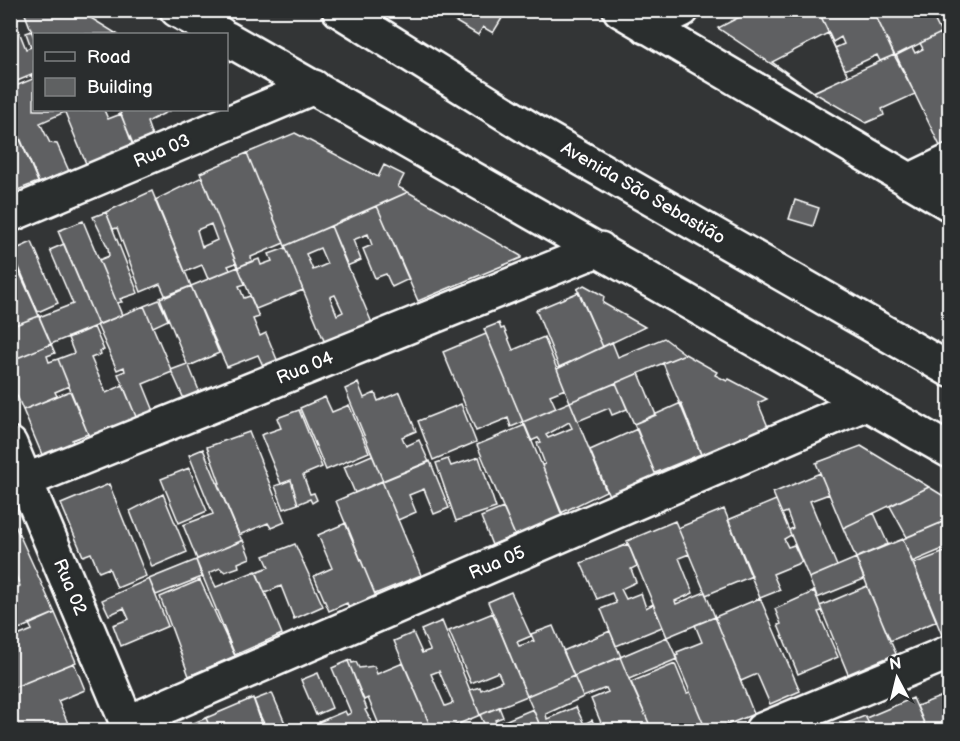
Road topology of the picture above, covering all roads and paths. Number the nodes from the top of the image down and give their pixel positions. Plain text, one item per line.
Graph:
1 (177, 10) edge
2 (339, 10) edge
3 (620, 10) edge
4 (682, 10) edge
5 (647, 27) junction
6 (218, 33) edge
7 (228, 39) edge
8 (314, 87) junction
9 (950, 161) edge
10 (909, 181) junction
11 (950, 204) edge
12 (10, 215) edge
13 (600, 249) junction
14 (950, 370) edge
15 (866, 403) junction
16 (10, 444) edge
17 (950, 452) edge
18 (18, 484) edge
19 (950, 652) edge
20 (129, 727) edge
21 (762, 730) edge

1 - 6 street
2 - 14 street, Avenida São Sebastião
3 - 5 street
4 - 5 street
5 - 10 street
7 - 8 street
8 - 12 street, Rua 03
8 - 13 street
9 - 10 street
10 - 11 street
13 - 15 street
13 - 18 street, Rua 04
15 - 17 street
15 - 20 street, Rua 05
16 - 18 street, Rua 02
18 - 20 street, Rua 02
19 - 21 street

